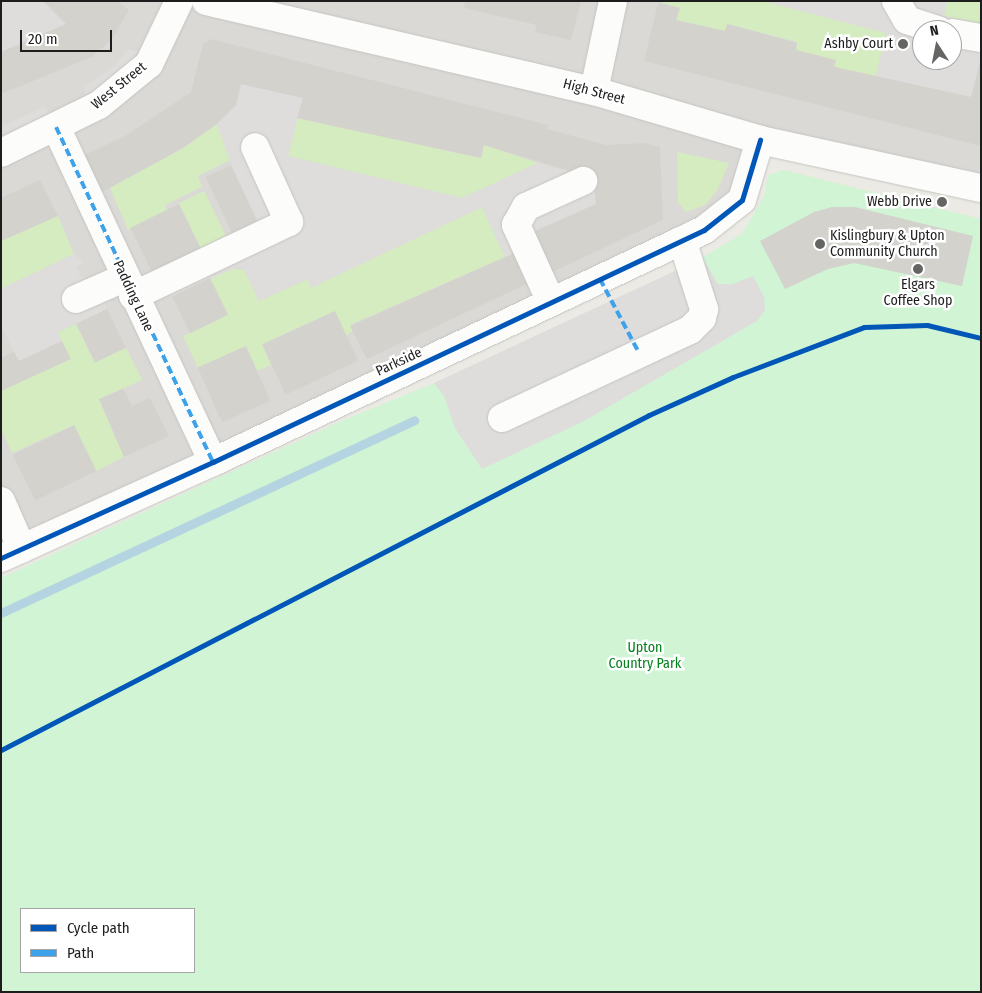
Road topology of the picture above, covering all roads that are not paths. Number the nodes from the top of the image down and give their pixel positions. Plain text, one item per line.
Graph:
1 (180, 1) edge
2 (206, 1) edge
3 (613, 1) edge
4 (896, 1) edge
5 (912, 22) edge
6 (962, 35) edge
7 (981, 38) edge
8 (594, 91) junction
9 (56, 127) junction
10 (760, 140) junction
11 (255, 147) dead end
12 (1, 153) edge
13 (583, 181) dead end
14 (981, 188) edge
15 (682, 240) junction
16 (128, 287) junction
17 (76, 299) dead end
18 (551, 302) junction
19 (502, 418) dead end
20 (213, 462) junction
21 (1, 501) edge
22 (12, 553) edge

1 - 9 street, West Street
2 - 8 street, High Street
3 - 8 street
4 - 5 street
6 - 7 street
8 - 10 street, High Street
9 - 12 street, West Street
9 - 16 street, Padding Lane
10 - 14 street, High Street
10 - 15 street, Parkside
11 - 16 street
13 - 18 street
15 - 18 street, Parkside
15 - 19 street
16 - 17 street
16 - 20 street, Padding Lane
18 - 20 street, Parkside
20 - 22 street, Parkside
21 - 22 street

